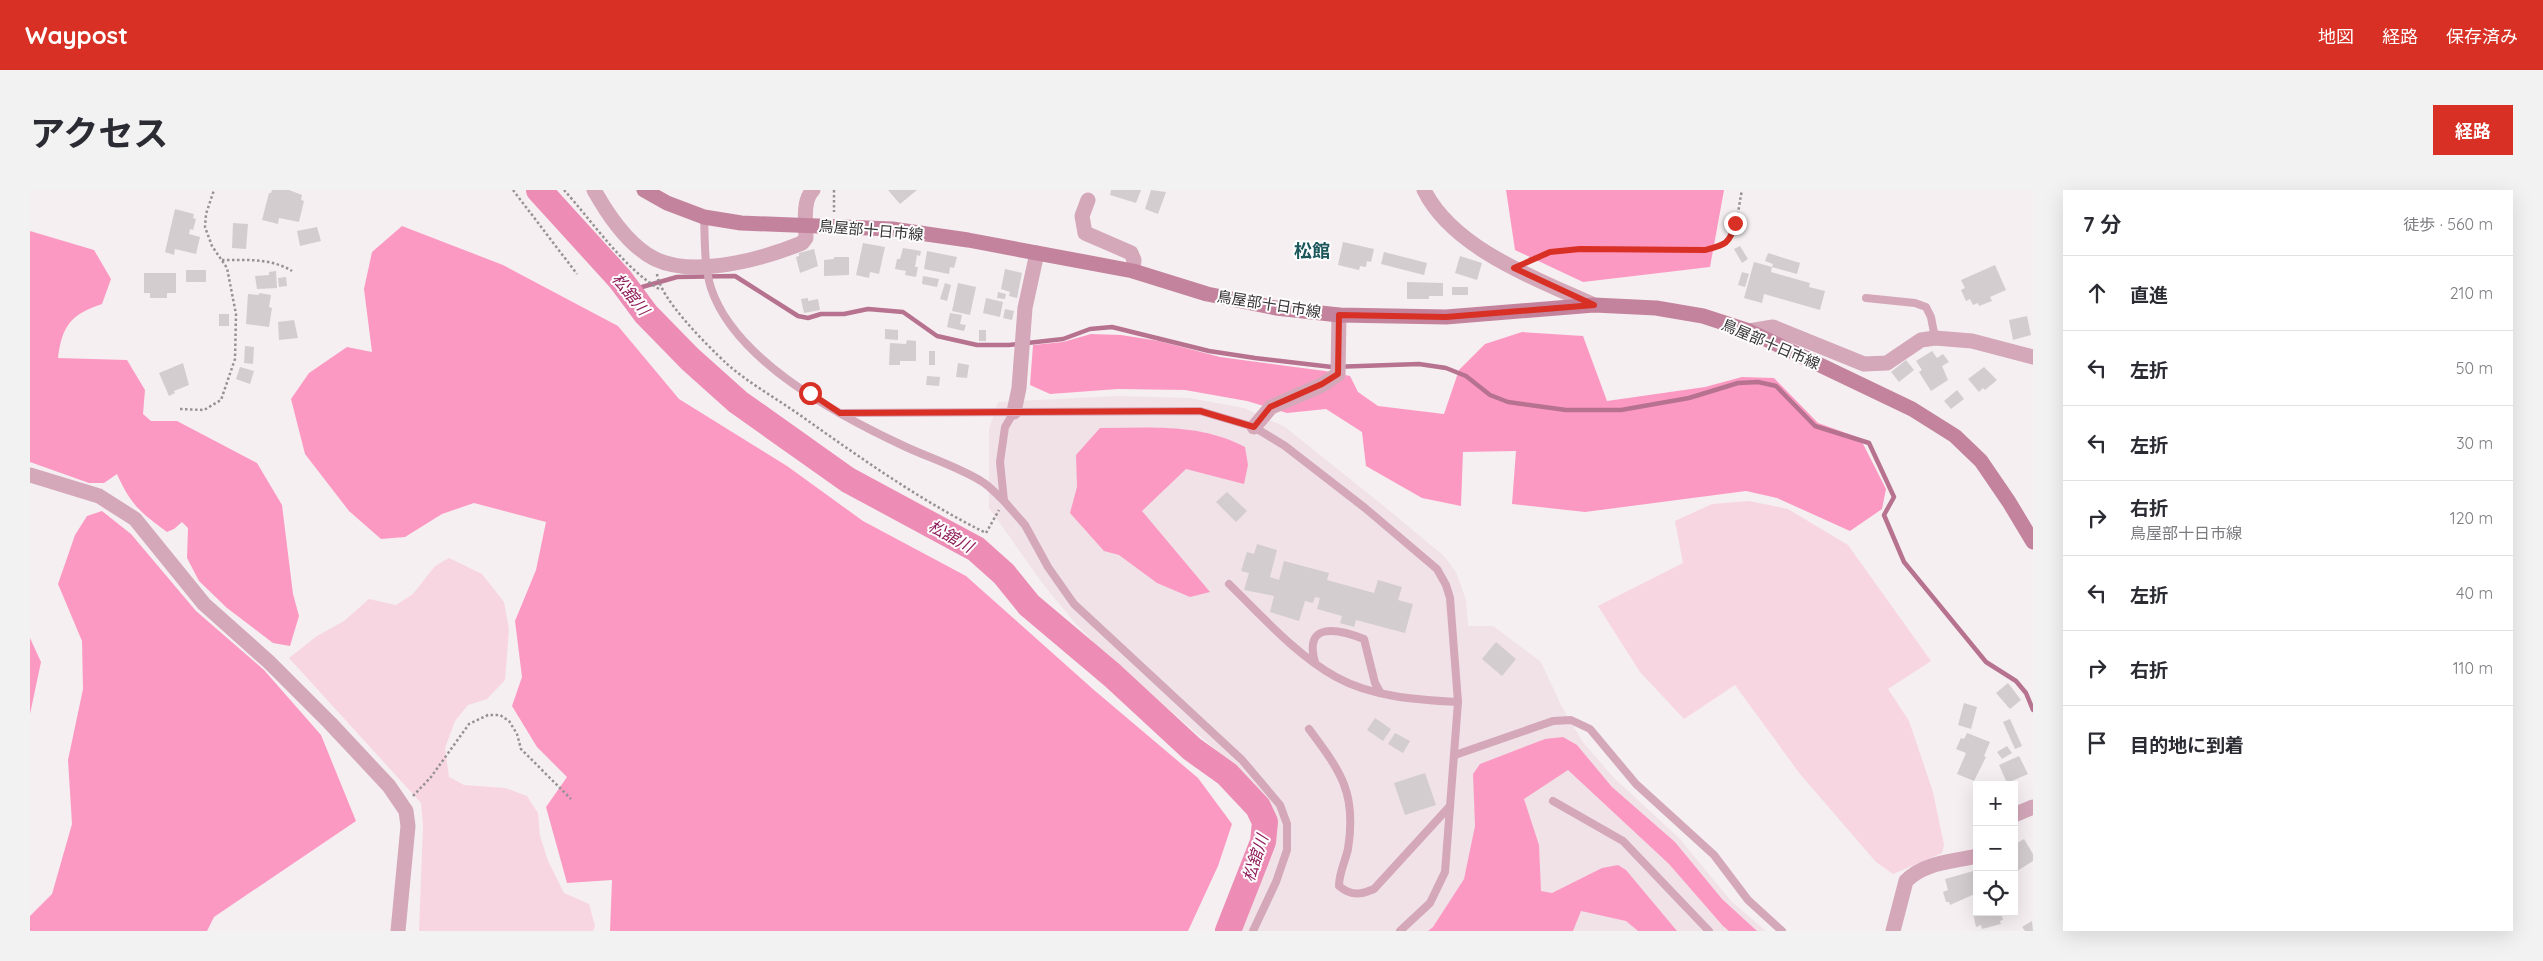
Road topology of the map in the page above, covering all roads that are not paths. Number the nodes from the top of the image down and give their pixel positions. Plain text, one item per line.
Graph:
1 (594, 190) edge
2 (644, 190) edge
3 (813, 190) edge
4 (1424, 190) edge
5 (1088, 200) dead end
6 (704, 217) junction
7 (806, 225) junction
8 (1037, 253) junction
9 (708, 267) junction
10 (1133, 271) junction
11 (1866, 298) dead end
12 (1594, 305) junction
13 (1339, 315) junction
14 (1749, 331) junction
15 (1935, 338) junction
16 (2033, 357) edge
17 (1014, 412) junction
18 (840, 413) junction
19 (1254, 427) junction
20 (30, 475) edge
21 (1004, 501) junction
22 (2033, 542) edge
23 (1230, 584) dead end
24 (1315, 662) junction
25 (1380, 692) junction
26 (1458, 702) junction
27 (1309, 729) dead end
28 (1455, 755) junction
29 (1553, 800) dead end
30 (1450, 806) junction
31 (2033, 808) edge
32 (2018, 814) edge
33 (1973, 857) edge
34 (398, 931) edge
35 (1253, 931) edge
36 (1400, 931) edge
37 (1709, 931) edge
38 (1782, 931) edge
39 (1893, 931) edge

1 - 9 street
2 - 6 main road, 鳥屋部十日市線
3 - 7 street
4 - 12 street
5 - 10 street
6 - 7 main road, 鳥屋部十日市線
6 - 9 lane
7 - 8 main road, 鳥屋部十日市線
7 - 9 street
8 - 10 main road, 鳥屋部十日市線
8 - 17 street
9 - 18 lane
10 - 13 main road, 鳥屋部十日市線
11 - 15 lane
12 - 13 main road, 鳥屋部十日市線
12 - 14 main road, 鳥屋部十日市線
13 - 19 street
14 - 15 street
14 - 22 main road, 鳥屋部十日市線
15 - 16 street
17 - 18 lane
17 - 19 lane
17 - 21 lane
18 - 21 lane
19 - 26 lane
20 - 34 street
21 - 35 lane
23 - 24 lane
24 - 25 lane
24 - 25 lane
25 - 26 lane
26 - 28 lane
27 - 30 lane
28 - 30 lane
28 - 38 lane
29 - 37 lane
30 - 36 lane
31 - 32 street
33 - 39 street

